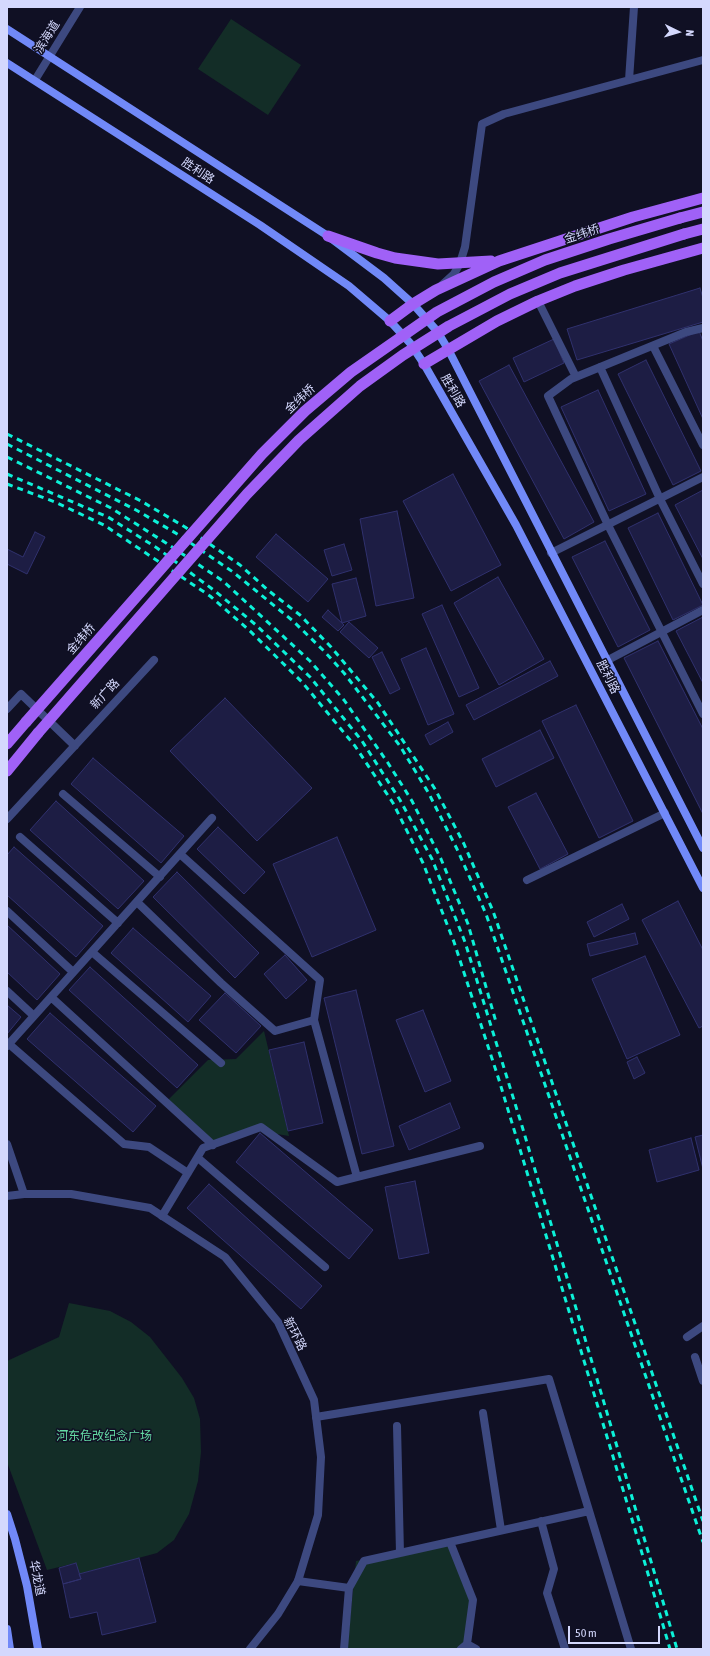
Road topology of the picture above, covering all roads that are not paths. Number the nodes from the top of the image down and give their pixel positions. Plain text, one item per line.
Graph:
1 (80, 7) edge
2 (634, 7) edge
3 (7, 30) edge
4 (49, 57) junction
5 (703, 60) edge
6 (7, 63) edge
7 (35, 80) junction
8 (628, 80) junction
9 (703, 198) edge
10 (703, 212) edge
11 (703, 229) edge
12 (328, 236) junction
13 (703, 248) edge
14 (500, 261) junction
15 (460, 263) junction
16 (436, 290) junction
17 (538, 301) junction
18 (413, 304) junction
19 (390, 321) junction
20 (703, 328) edge
21 (653, 346) junction
22 (448, 349) junction
23 (424, 364) junction
24 (600, 367) junction
25 (576, 377) junction
26 (703, 446) edge
27 (703, 477) edge
28 (660, 499) junction
29 (608, 524) junction
30 (551, 553) junction
31 (703, 584) edge
32 (703, 610) edge
33 (662, 631) junction
34 (154, 660) dead end
35 (608, 660) junction
36 (7, 710) edge
37 (703, 714) edge
38 (7, 744) edge
39 (75, 746) junction
40 (7, 770) edge
41 (63, 794) dead end
42 (665, 813) junction
43 (212, 818) dead end
44 (7, 819) edge
45 (20, 837) dead end
46 (703, 848) edge
47 (180, 854) junction
48 (160, 877) junction
49 (527, 880) dead end
50 (703, 888) edge
51 (137, 902) junction
52 (7, 911) edge
53 (118, 923) junction
54 (92, 952) junction
55 (73, 972) junction
56 (7, 991) edge
57 (51, 997) junction
58 (34, 1016) junction
59 (314, 1020) junction
60 (8, 1045) edge
61 (221, 1063) dead end
62 (7, 1144) edge
63 (213, 1145) junction
64 (480, 1146) dead end
65 (198, 1158) junction
66 (188, 1173) junction
67 (357, 1177) junction
68 (24, 1194) junction
69 (7, 1196) edge
70 (162, 1216) junction
71 (325, 1267) dead end
72 (703, 1326) edge
73 (687, 1337) dead end
74 (695, 1357) dead end
75 (703, 1381) edge
76 (483, 1413) dead end
77 (316, 1417) junction
78 (397, 1426) dead end
79 (589, 1511) junction
80 (7, 1514) edge
81 (541, 1522) junction
82 (502, 1530) junction
83 (450, 1542) junction
84 (400, 1553) junction
85 (298, 1581) junction
86 (349, 1588) junction
87 (7, 1629) edge
88 (464, 1646) edge
89 (10, 1649) edge
90 (38, 1649) edge
91 (250, 1649) edge
92 (344, 1649) edge
93 (476, 1649) edge
94 (565, 1649) edge
95 (631, 1649) edge

1 - 4 street, 滨海道
2 - 8 street
3 - 4 main road, 胜利路
4 - 7 street, 滨海道
4 - 12 main road, 胜利路
5 - 8 street
6 - 7 main road, 胜利路
7 - 19 main road, 胜利路
8 - 15 street
9 - 14 main road
10 - 38 main road, 金纬桥, bridge
11 - 40 main road, bridge
12 - 15 main road
12 - 18 main road, 胜利路
13 - 17 main road
14 - 15 main road
14 - 16 main road
15 - 16 street
16 - 18 main road
17 - 22 main road
17 - 25 street
18 - 19 main road
18 - 22 main road, 胜利路
19 - 23 main road, 胜利路
20 - 21 street
21 - 24 street
21 - 26 street
22 - 23 main road
22 - 30 main road, 胜利路
23 - 42 main road, 胜利路
24 - 25 street
24 - 28 street
25 - 29 street
27 - 28 street
28 - 29 street
28 - 31 street
29 - 30 street
29 - 33 street
30 - 35 main road, 胜利路
32 - 33 street
33 - 35 street
33 - 37 street
34 - 39 street, 新广路
35 - 46 main road, 胜利路
36 - 39 street
39 - 44 street, 新广路
41 - 48 street
42 - 49 street
42 - 50 main road, 胜利路
43 - 47 street
45 - 53 street
47 - 48 street
47 - 59 street
48 - 51 street
51 - 53 street
51 - 59 street
52 - 55 street
53 - 54 street
54 - 55 street
54 - 61 street
55 - 57 street
56 - 58 street
57 - 58 street
57 - 63 street
58 - 60 street
59 - 67 street
60 - 66 street
62 - 68 street
63 - 65 street
63 - 67 street
64 - 67 street
65 - 66 street
65 - 71 street
66 - 70 street
68 - 69 street, 新环路
68 - 70 street, 新环路
70 - 77 street, 新环路
72 - 73 street
74 - 75 street
76 - 82 street
77 - 79 street
77 - 85 street, 新环路
78 - 84 street
79 - 81 street
79 - 95 street
80 - 90 main road, 华龙道
81 - 82 street
81 - 94 street
82 - 83 street
83 - 84 street
83 - 88 street
84 - 86 street
85 - 86 street
85 - 91 street, 新环路
86 - 92 street
87 - 89 main road
88 - 93 street

